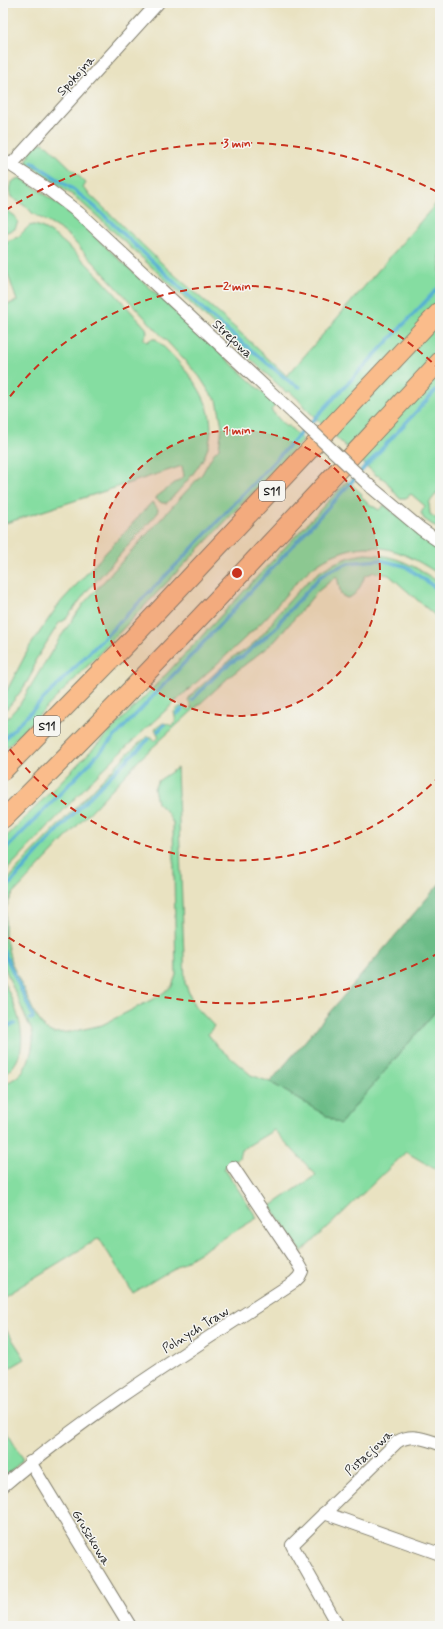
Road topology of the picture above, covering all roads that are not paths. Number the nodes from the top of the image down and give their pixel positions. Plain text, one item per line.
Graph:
1 (158, 3) edge
2 (7, 162) edge
3 (440, 312) edge
4 (440, 361) edge
5 (440, 542) edge
6 (3, 771) edge
7 (3, 819) edge
8 (233, 1167) dead end
9 (440, 1444) edge
10 (30, 1462) junction
11 (3, 1486) edge
12 (324, 1513) junction
13 (440, 1554) edge
14 (130, 1626) edge
15 (338, 1626) edge

1 - 2 street, Spokojna
2 - 5 street, Strefowa, bridge
3 - 6 highway, S11
4 - 7 highway, S11
8 - 10 street, Polnych Traw
9 - 12 street, Pistacjowa
10 - 11 street, Polnych Traw
10 - 14 street, Gruszkowa
12 - 13 street
12 - 15 street, Pistacjowa

